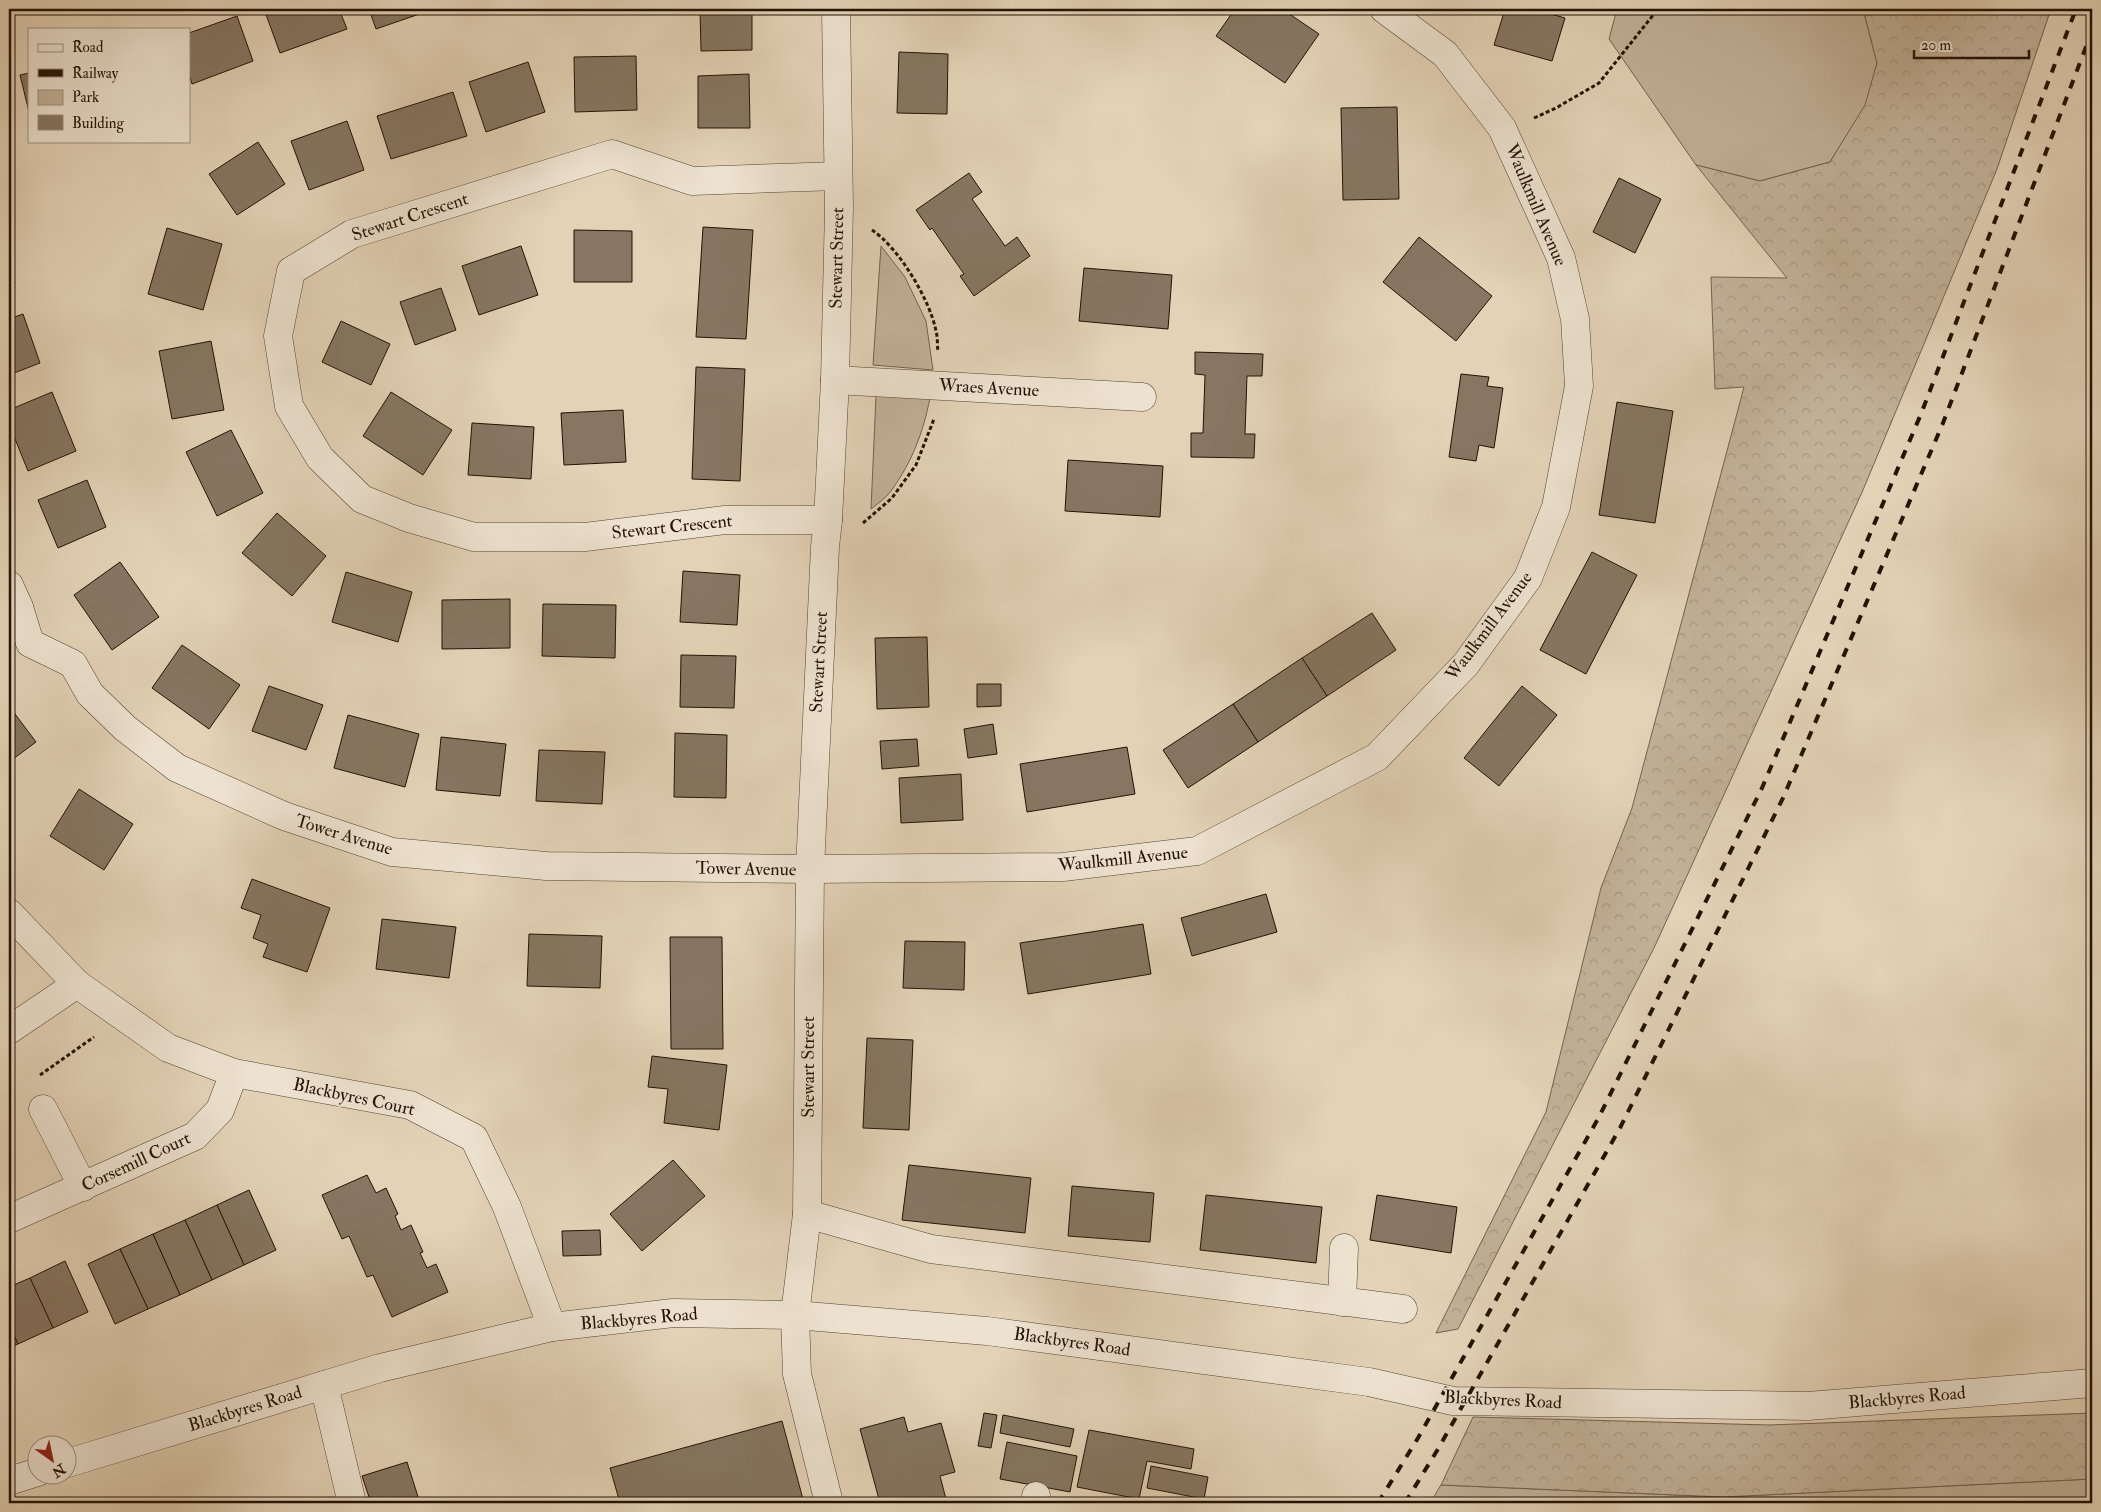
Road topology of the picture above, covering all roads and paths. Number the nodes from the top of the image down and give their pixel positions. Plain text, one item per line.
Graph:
1 (836, 9) edge
2 (1384, 9) edge
3 (1658, 9) edge
4 (1502, 128) junction
5 (838, 176) junction
6 (835, 380) junction
7 (1142, 397) dead end
8 (828, 520) junction
9 (9, 585) edge
10 (810, 869) junction
11 (9, 913) edge
12 (77, 984) junction
13 (124, 1017) junction
14 (9, 1030) edge
15 (234, 1073) junction
16 (38, 1076) dead end
17 (43, 1109) dead end
18 (83, 1187) junction
19 (807, 1214) junction
20 (9, 1220) edge
21 (1344, 1248) dead end
22 (1342, 1302) junction
23 (1403, 1309) dead end
24 (795, 1315) junction
25 (552, 1327) junction
26 (2092, 1383) edge
27 (324, 1385) junction
28 (78, 1460) edge
29 (28, 1475) edge
30 (9, 1481) edge
31 (352, 1503) edge
32 (829, 1503) edge

1 - 5 street, Stewart Street
2 - 4 street, Waulkmill Avenue
3 - 4 path
4 - 10 street, Waulkmill Avenue
5 - 6 street, Stewart Street
5 - 8 street, Stewart Crescent
6 - 7 street, Wraes Avenue
6 - 8 street, Stewart Street
8 - 10 street, Stewart Street
9 - 10 street, Tower Avenue
10 - 19 street, Stewart Street
11 - 12 street, Blackbyres Court
12 - 13 street, Blackbyres Court
12 - 14 street
13 - 15 street, Blackbyres Court
13 - 16 path
15 - 18 street, Corsemill Court
15 - 25 street, Blackbyres Court
17 - 18 street
18 - 20 street, Corsemill Court
19 - 22 street
19 - 24 street, Stewart Street
21 - 22 street
22 - 23 street
24 - 25 street, Blackbyres Road
24 - 26 street, Blackbyres Road
24 - 32 street, Stewart Street
25 - 27 street, Blackbyres Road
27 - 28 street, Blackbyres Road
27 - 31 street
29 - 30 street

